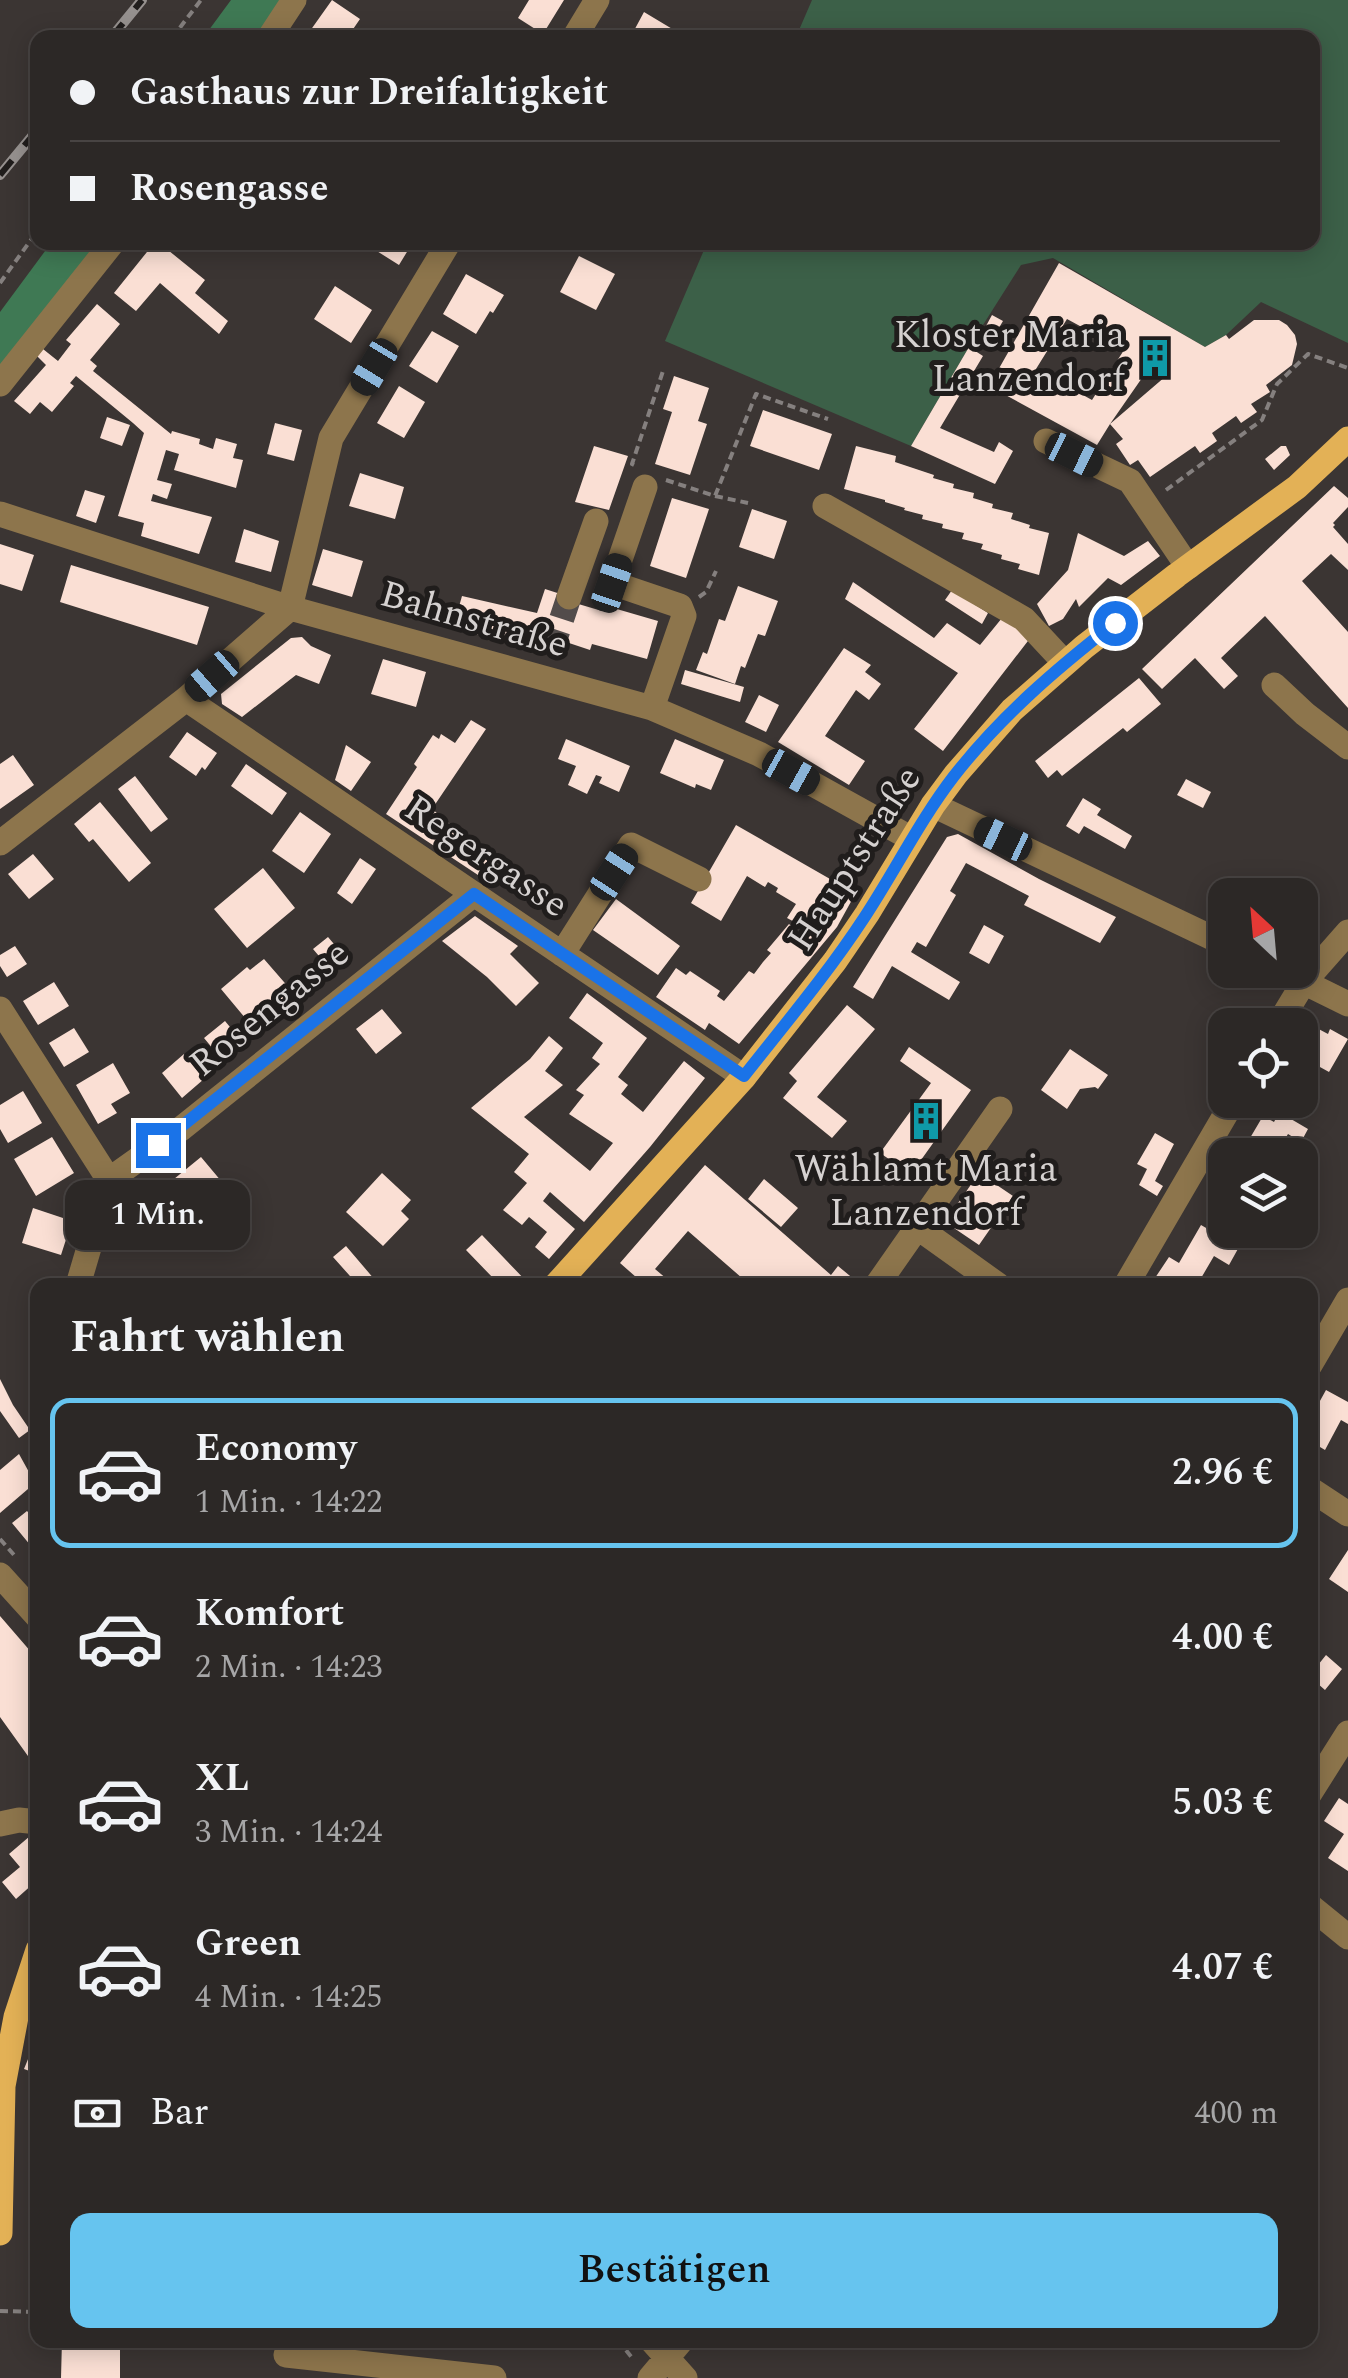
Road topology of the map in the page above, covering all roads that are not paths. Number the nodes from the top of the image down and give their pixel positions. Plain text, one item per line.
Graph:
1 (294, 0) edge
2 (597, 0) edge
3 (274, 30) edge
4 (579, 30) edge
5 (106, 250) edge
6 (445, 250) edge
7 (0, 384) edge
8 (1348, 439) edge
9 (1046, 442) dead end
10 (646, 480) road end
11 (825, 506) dead end
12 (0, 514) edge
13 (596, 521) dead end
14 (1188, 566) junction
15 (569, 597) tunnel mouth
16 (290, 608) junction
17 (1065, 664) junction
18 (1274, 685) dead end
19 (186, 699) junction
20 (652, 708) junction
21 (1348, 747) edge
22 (933, 805) junction
23 (912, 840) junction
24 (0, 843) edge
25 (699, 878) dead end
26 (474, 894) junction
27 (1348, 932) edge
28 (1208, 936) edge
29 (562, 954) junction
30 (1318, 966) edge
31 (1316, 988) edge
32 (1348, 1004) edge
33 (0, 1009) edge
34 (744, 1076) junction
35 (1000, 1109) dead end
36 (1223, 1118) edge
37 (110, 1180) junction
38 (917, 1227) junction
39 (80, 1278) edge
40 (563, 1278) edge
41 (882, 1278) edge
42 (988, 1278) edge
43 (1130, 1278) edge
44 (1348, 1300) edge
45 (1318, 1351) edge
46 (1318, 1495) edge
47 (1348, 1514) edge
48 (0, 1575) edge
49 (30, 1608) edge
50 (1348, 1733) edge
51 (1318, 1780) edge
52 (30, 1821) edge
53 (0, 1824) edge
54 (1318, 1913) edge
55 (1348, 1937) edge
56 (30, 1974) edge
57 (0, 2233) edge
58 (666, 2348) edge
59 (668, 2348) edge
60 (286, 2356) road end
61 (494, 2378) edge
62 (650, 2378) edge
63 (685, 2378) edge

1 - 3 street
2 - 4 street
5 - 7 street
6 - 16 street
8 - 14 main road, Hauptstraße
9 - 14 street
10 - 20 street
11 - 17 street
12 - 16 street, Bahnstraße
13 - 15 street
14 - 17 main road, Hauptstraße
16 - 19 street
16 - 20 street, Bahnstraße
17 - 22 main road, Hauptstraße
18 - 21 street
19 - 24 street
19 - 26 street, Regergasse
20 - 23 street, Bahnstraße
22 - 23 main road, Hauptstraße
22 - 28 street
23 - 34 main road, Hauptstraße
25 - 29 street
26 - 29 street, Regergasse
26 - 37 street, Rosengasse
27 - 30 street
29 - 34 street, Regergasse
31 - 32 street
33 - 37 street
34 - 40 main road, Hauptstraße
35 - 38 street
36 - 43 street
37 - 39 street
38 - 41 street
38 - 42 street
44 - 45 street
46 - 47 street
48 - 49 street
50 - 51 street
52 - 53 street
54 - 55 street
56 - 57 main road
58 - 62 street
59 - 63 street
60 - 61 street

